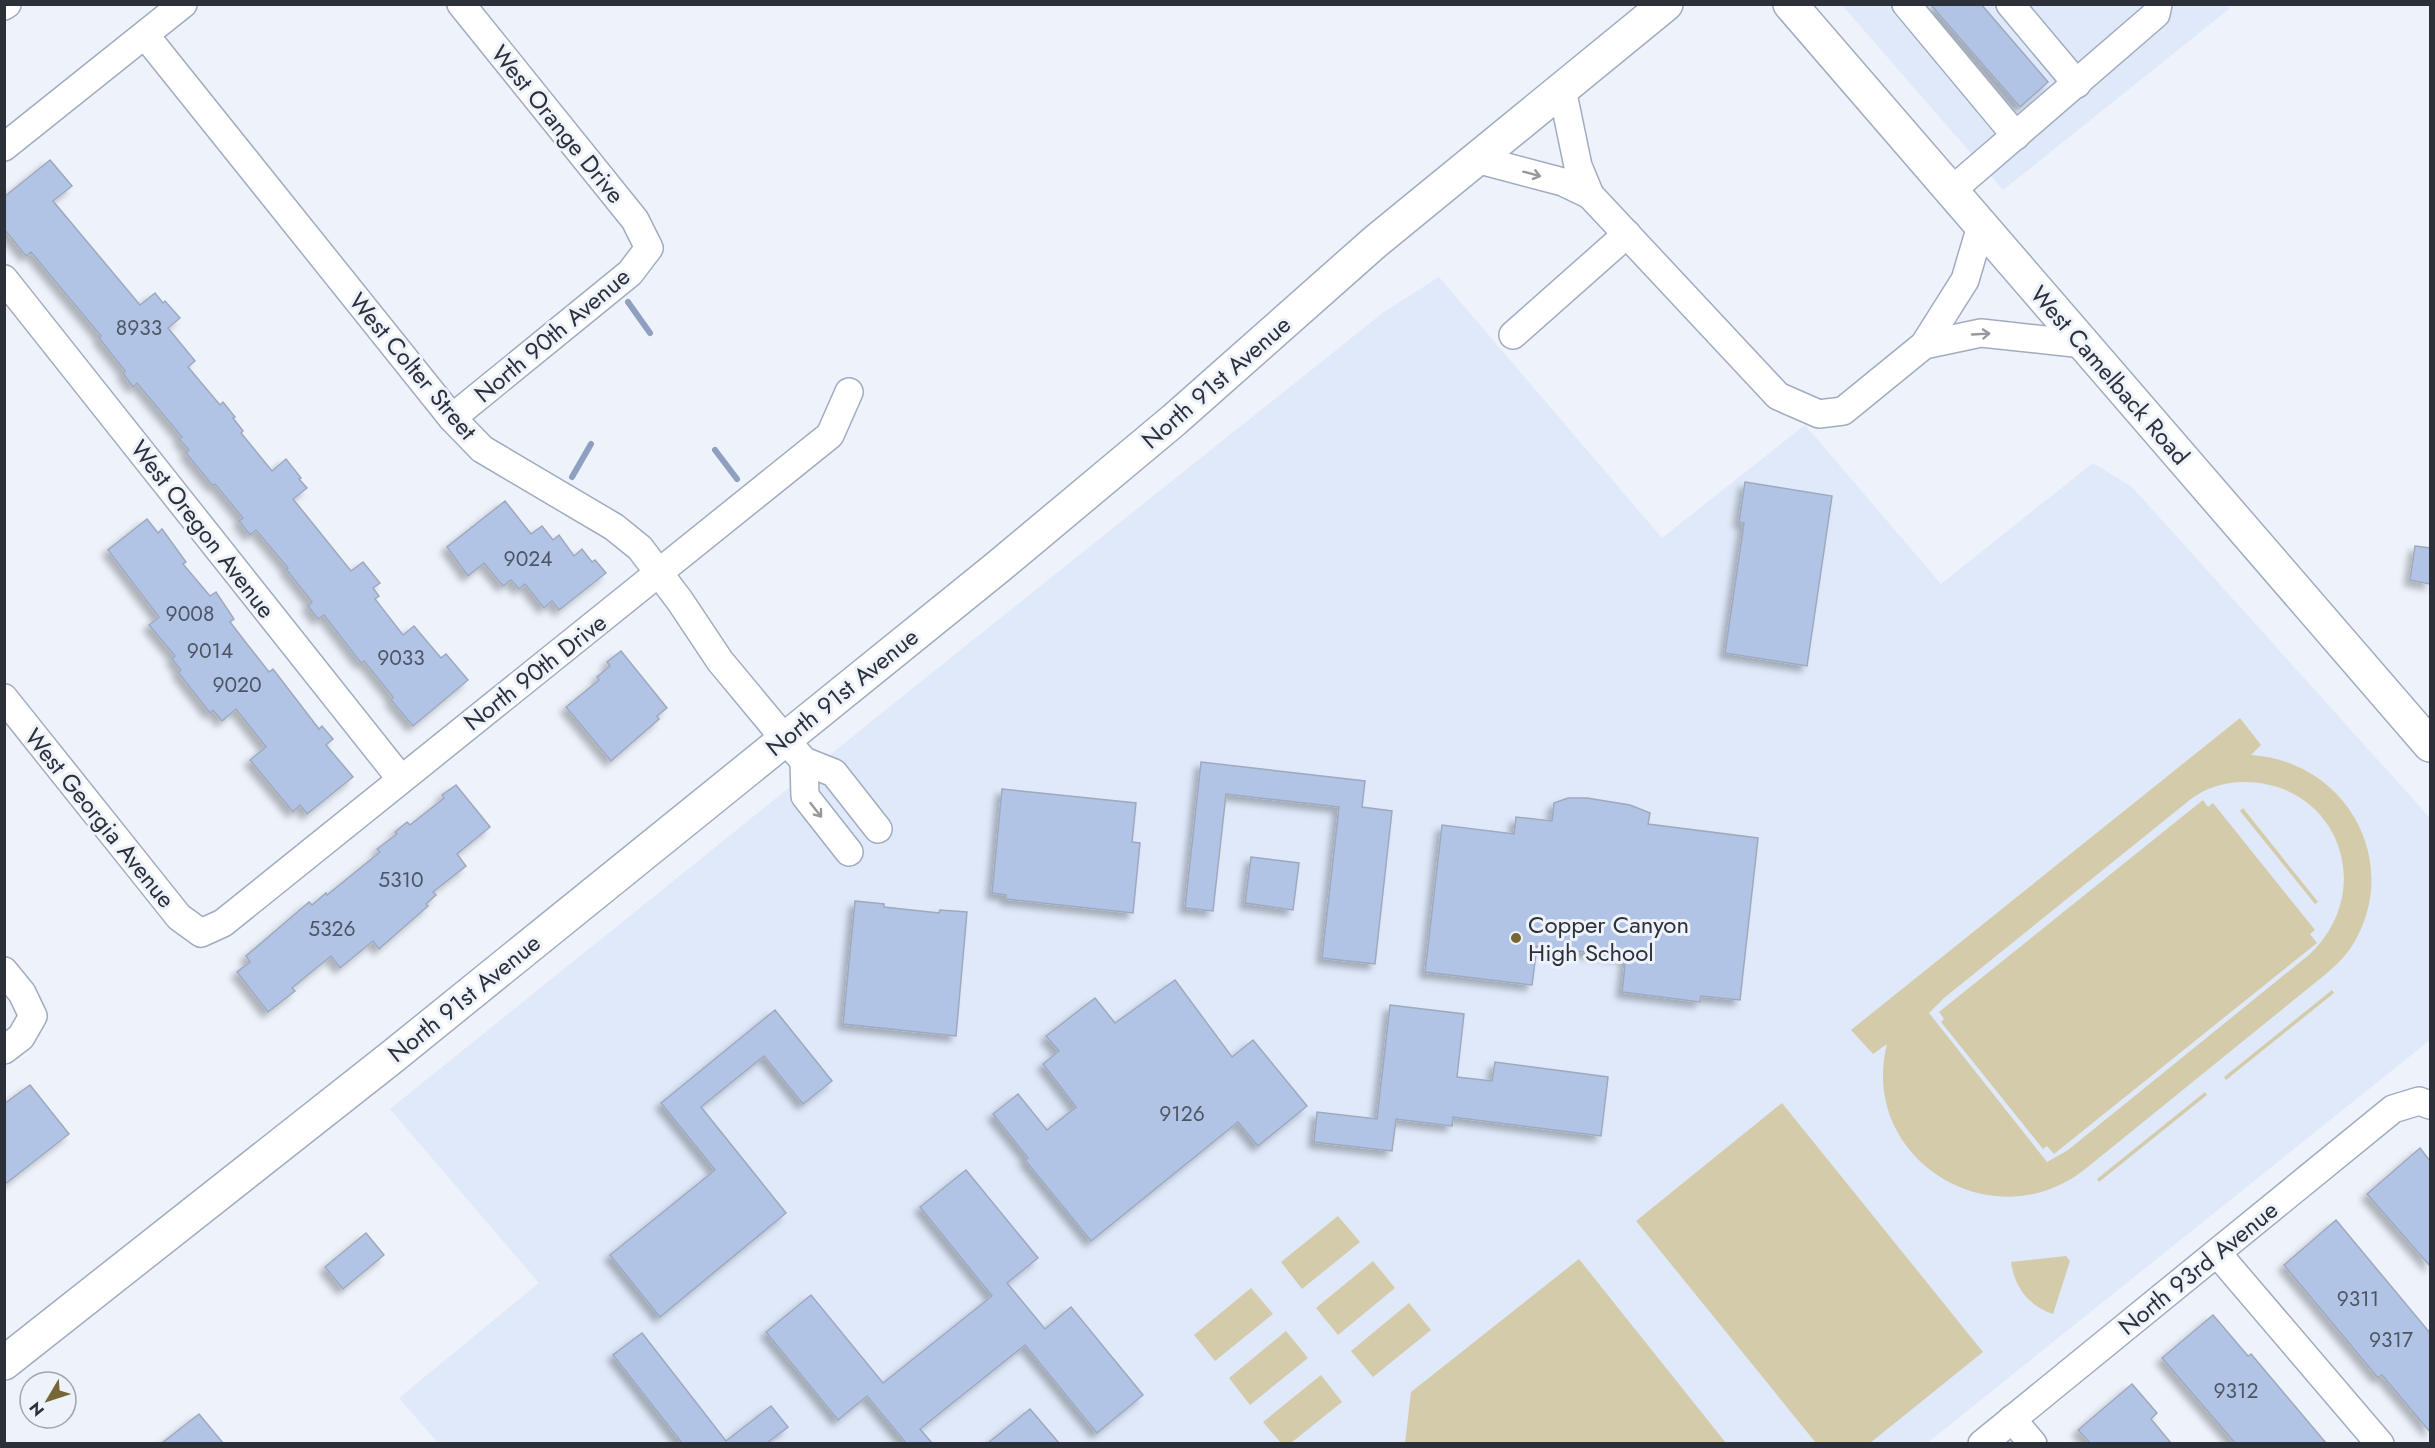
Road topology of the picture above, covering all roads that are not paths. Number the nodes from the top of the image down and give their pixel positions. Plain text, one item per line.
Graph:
1 (183, 4) edge
2 (461, 4) edge
3 (1666, 4) edge
4 (1790, 4) edge
5 (1906, 4) edge
6 (2010, 4) edge
7 (2158, 4) edge
8 (145, 35) junction
9 (2077, 84) junction
10 (1562, 89) junction
11 (2016, 136) junction
12 (4, 147) edge
13 (1476, 159) junction
14 (1951, 191) junction
15 (1590, 195) junction
16 (1981, 226) junction
17 (1627, 234) junction
18 (649, 248) joint
19 (4, 279) edge
20 (1513, 335) dead end
21 (2083, 344) junction
22 (1924, 345) junction
23 (849, 392) dead end
24 (452, 418) junction
25 (660, 574) junction
26 (4, 698) edge
27 (2430, 745) edge
28 (794, 750) junction
29 (401, 779) junction
30 (878, 829) dead end
31 (849, 852) dead end
32 (201, 933) joint
33 (4, 971) edge
34 (4, 1050) edge
35 (2425, 1103) edge
36 (2217, 1252) junction
37 (4, 1363) edge
38 (2012, 1419) junction
39 (1982, 1443) edge
40 (2033, 1443) edge
41 (2380, 1443) edge

1 - 8 street
2 - 18 street, West Orange Drive
3 - 10 main road, North 91st Avenue
4 - 14 main road, West Camelback Road
5 - 11 street
6 - 9 street
7 - 9 street
8 - 12 street
8 - 24 street, West Colter Street
9 - 11 street
10 - 13 main road, North 91st Avenue
10 - 15 street
11 - 14 street
13 -> 15 street
13 - 28 main road, North 91st Avenue
14 - 16 main road, West Camelback Road
15 - 17 street
16 - 21 main road, West Camelback Road
16 - 22 street
17 - 20 street
17 - 22 street
18 - 24 street, North 90th Avenue
19 - 29 street, West Oregon Avenue
22 -> 21 street
21 - 27 main road, West Camelback Road
23 - 25 street, North 90th Drive
24 - 25 street, West Colter Street
25 - 28 street, West Colter Street
25 - 29 street, North 90th Drive
26 - 32 street, West Georgia Avenue
28 - 30 street
28 -> 31 street
28 - 37 main road, North 91st Avenue
29 - 32 street, North 90th Drive
33 - 34 street
35 - 36 street, North 93rd Avenue
36 - 38 street, North 93rd Avenue
36 - 41 street
38 - 39 street, North 93rd Avenue
38 - 40 street

